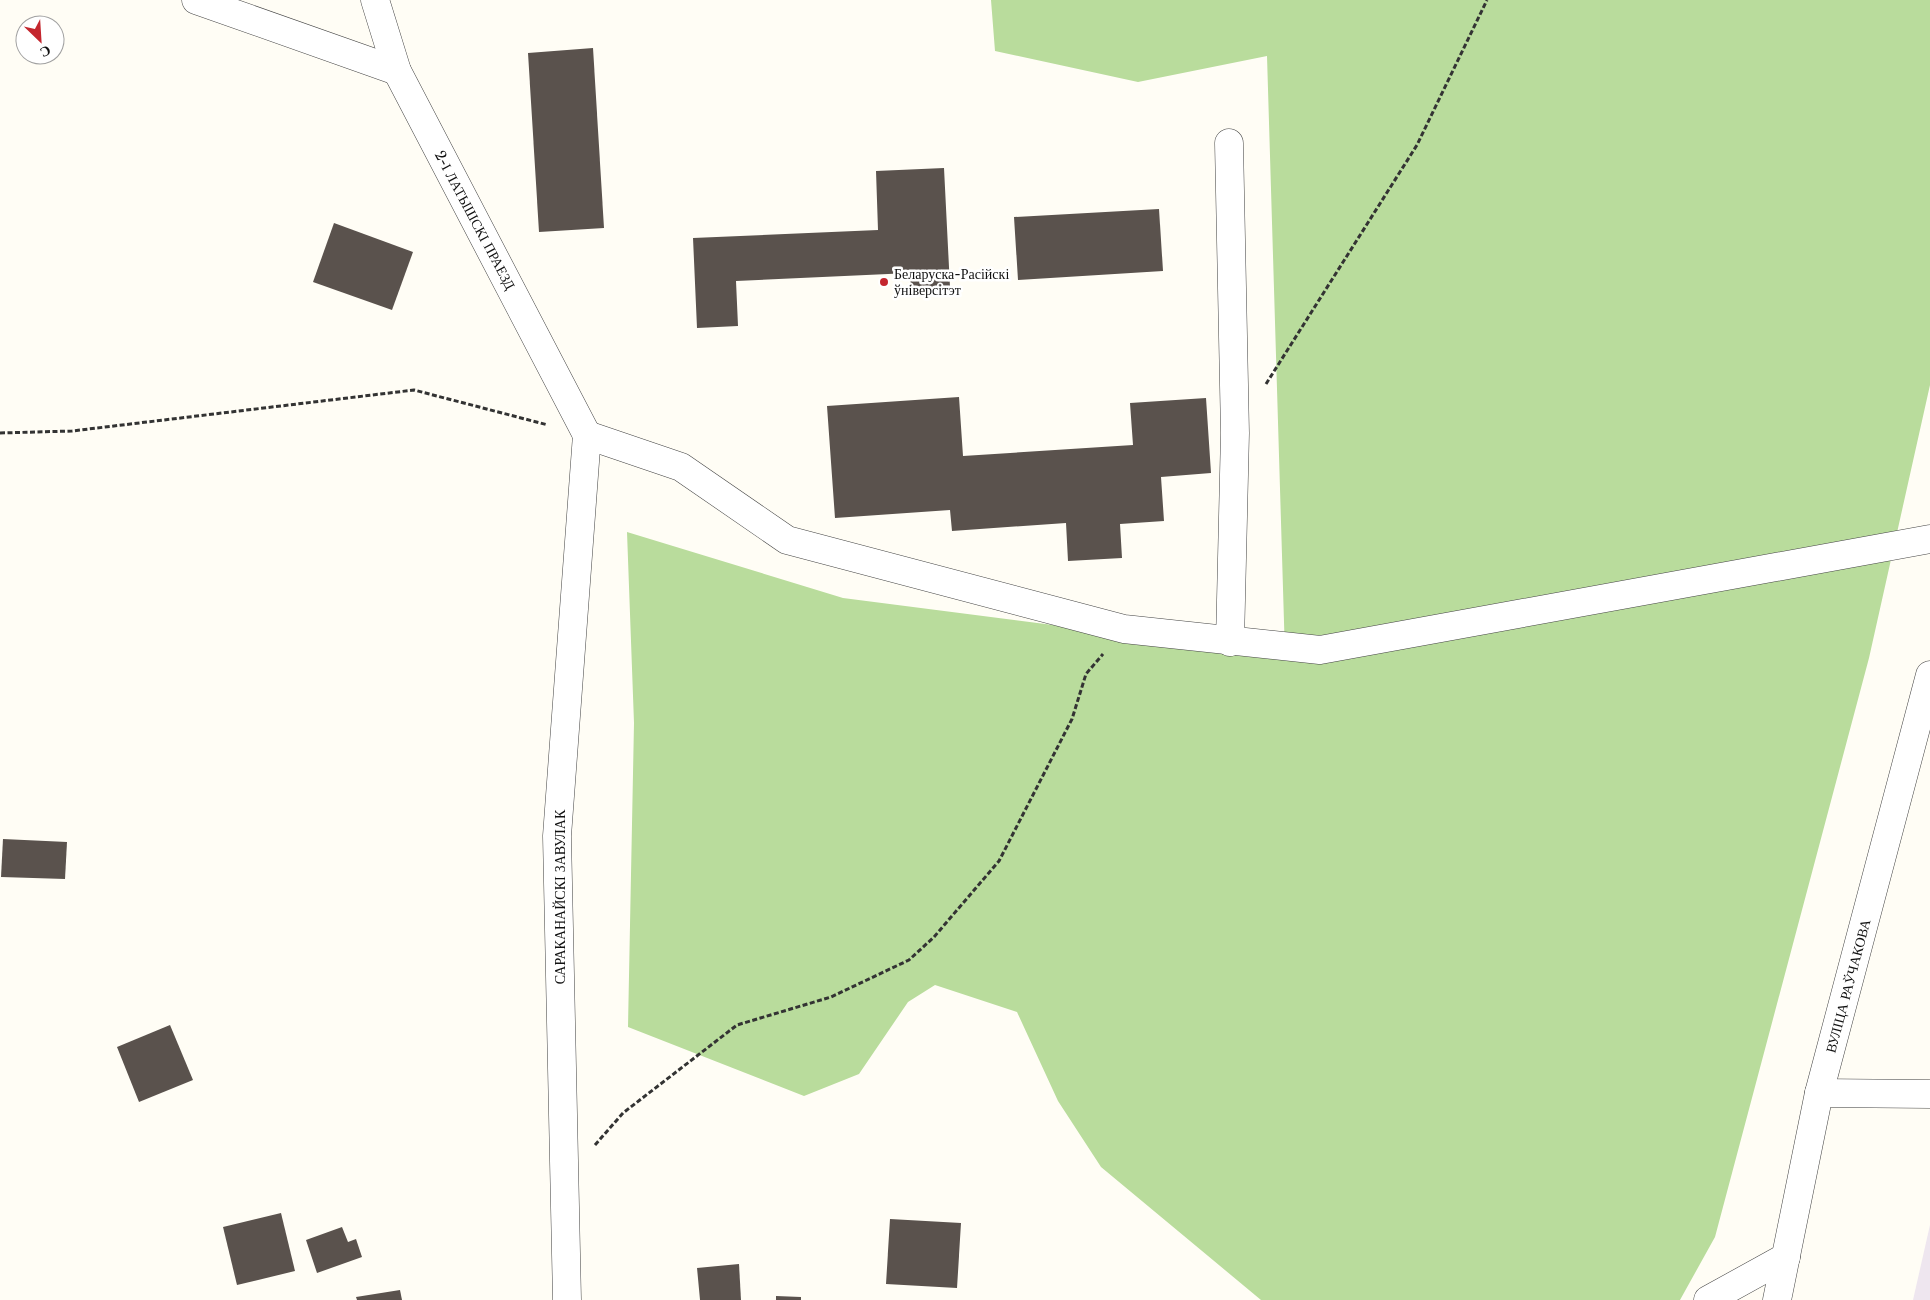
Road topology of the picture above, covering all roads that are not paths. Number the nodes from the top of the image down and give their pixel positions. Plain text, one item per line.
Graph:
1 (196, 0) edge
2 (375, 0) edge
3 (397, 71) junction
4 (1229, 143) dead end
5 (587, 435) junction
6 (1930, 539) edge
7 (1230, 642) junction
8 (1930, 675) edge
9 (1819, 1093) junction
10 (1930, 1094) edge
11 (1786, 1257) junction
12 (567, 1300) edge
13 (1708, 1300) edge
14 (1777, 1300) edge

1 - 3 street
2 - 3 street, 2-І ЛАТЫШСКІ ПРАЕЗД
3 - 5 street, 2-І ЛАТЫШСКІ ПРАЕЗД
4 - 7 street
5 - 7 street
5 - 12 street, САРАКАНАЙСКІ ЗАВУЛАК
6 - 7 street
8 - 9 street, ВУЛІЦА РАЎЧАКОВА
9 - 10 street
9 - 11 street, ВУЛІЦА РАЎЧАКОВА
11 - 13 street
11 - 14 street, ВУЛІЦА РАЎЧАКОВА

